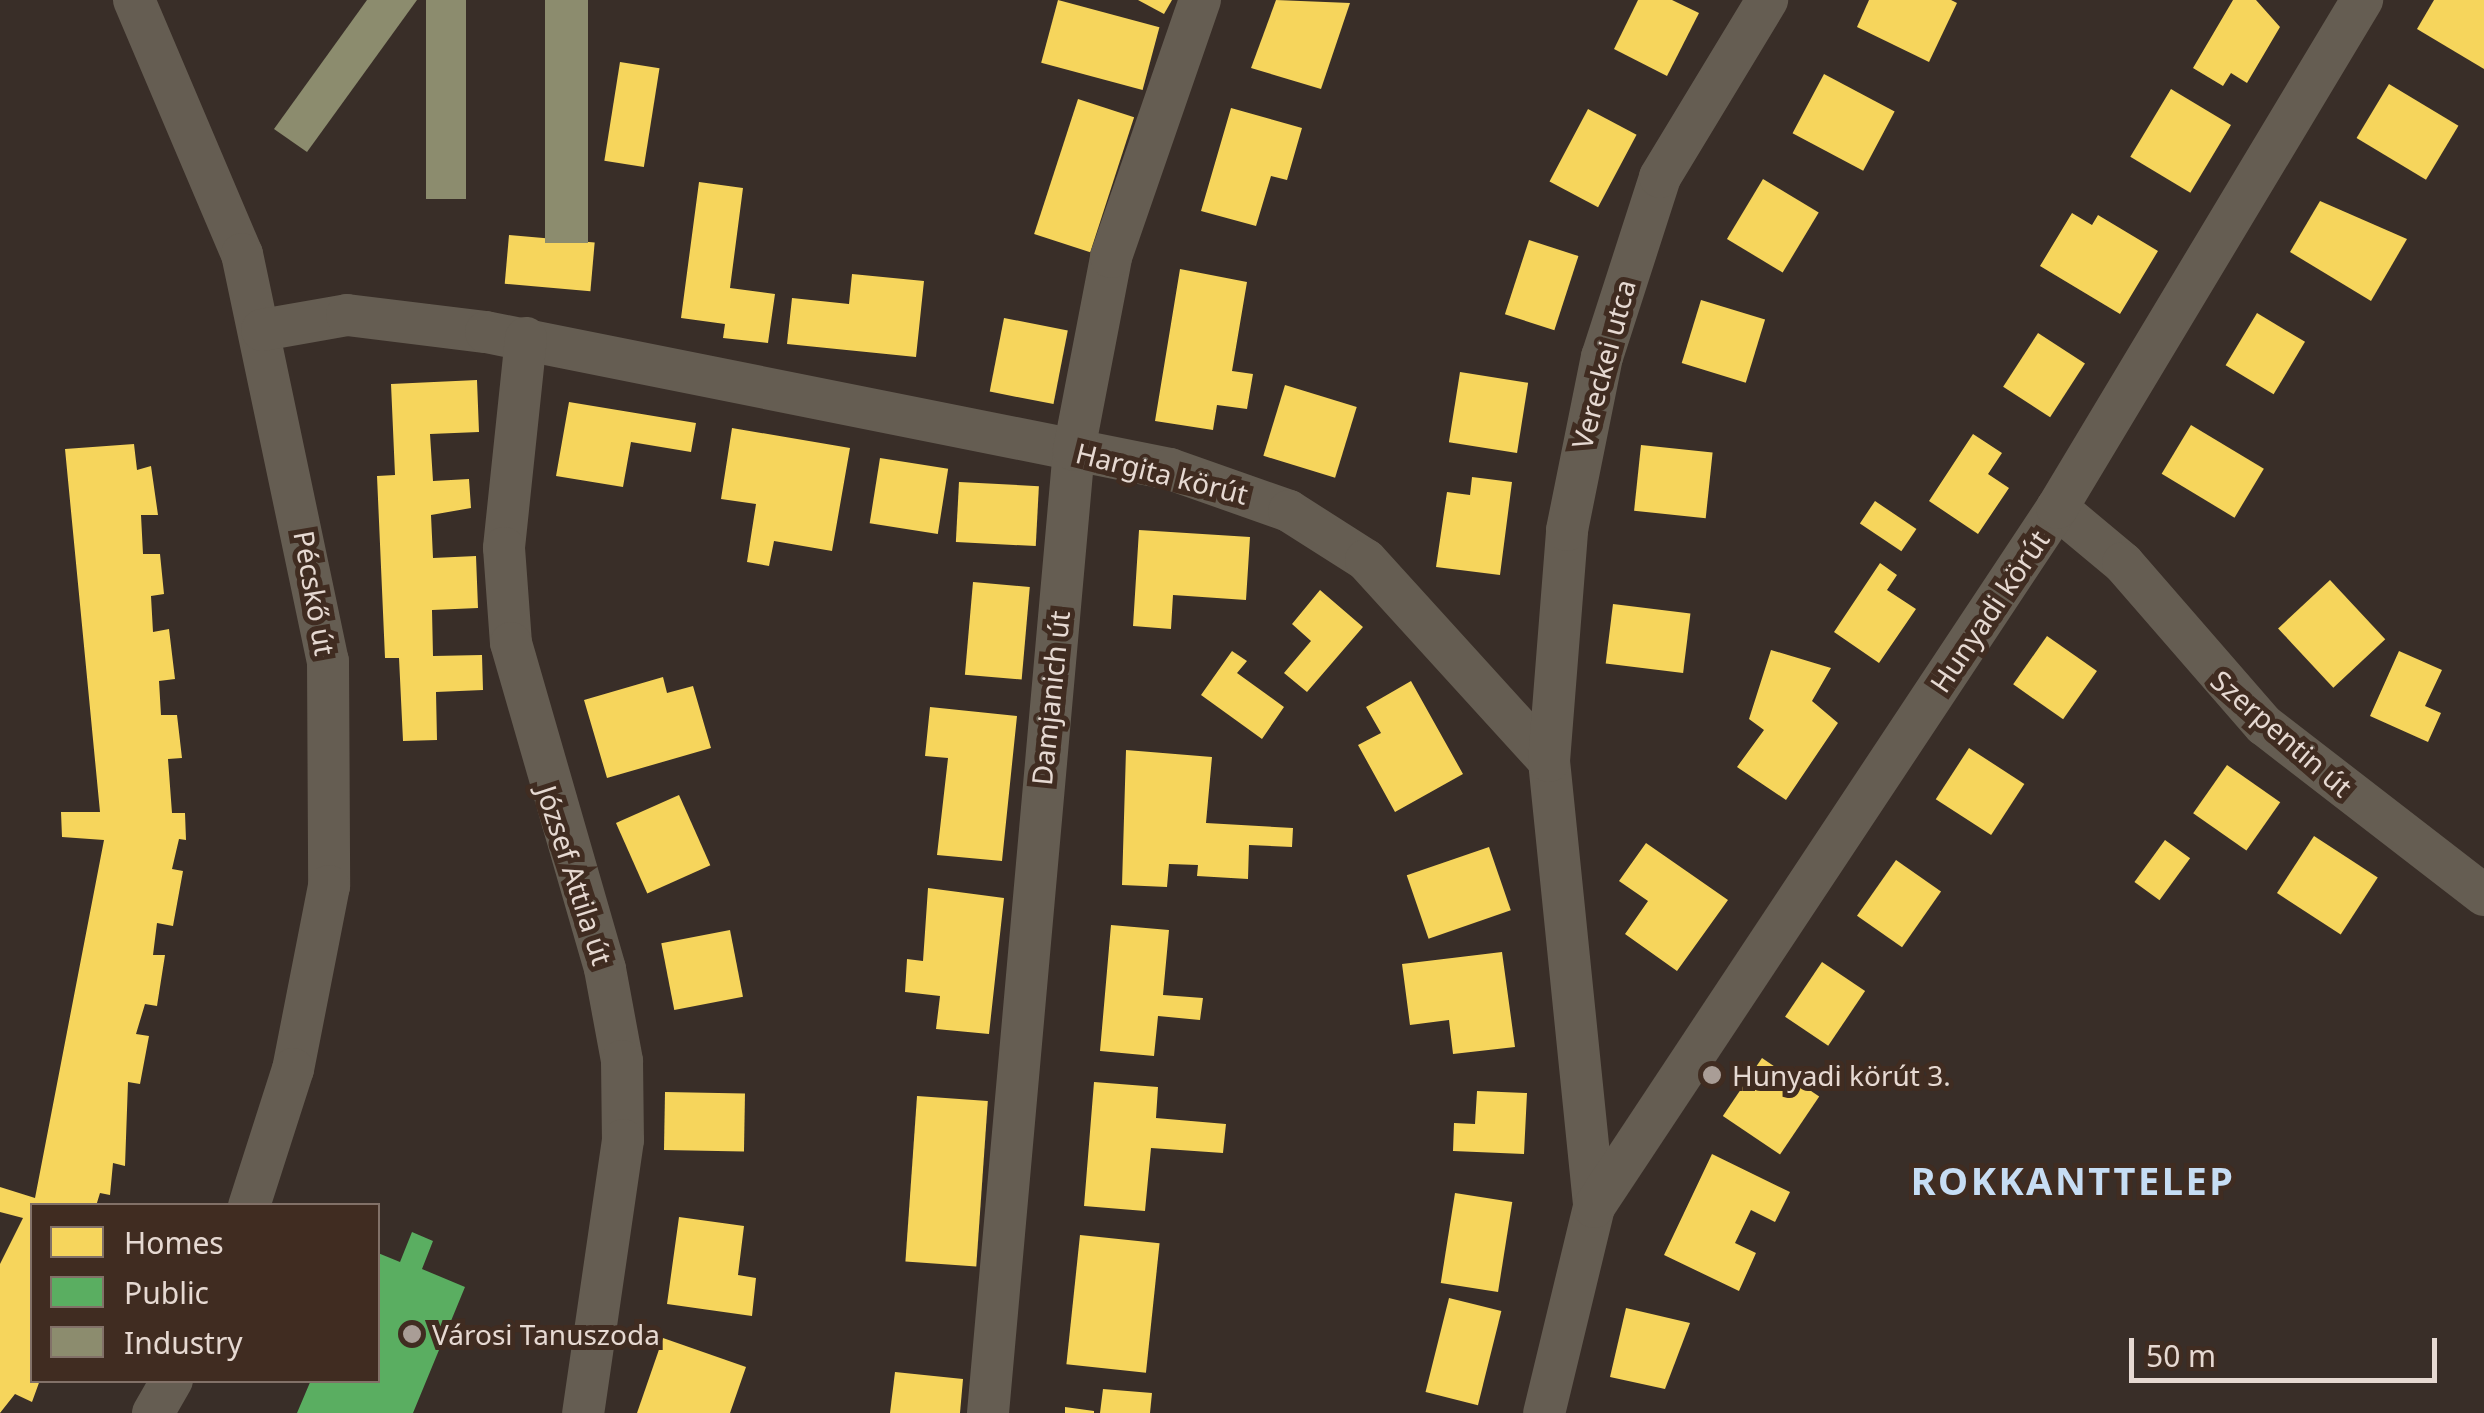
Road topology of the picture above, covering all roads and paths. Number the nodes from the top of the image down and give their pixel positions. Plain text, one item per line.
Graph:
1 (134, 0) edge
2 (1200, 0) edge
3 (1767, 0) edge
4 (2362, 0) edge
5 (262, 330) junction
6 (526, 338) junction
7 (1074, 450) junction
8 (2058, 508) junction
9 (1550, 761) junction
10 (2484, 895) edge
11 (250, 1203) edge
12 (1594, 1207) junction
13 (170, 1383) edge
14 (153, 1413) edge
15 (583, 1413) edge
16 (988, 1413) edge
17 (1544, 1413) edge

1 - 5 street, Pécskő út
2 - 7 street, Damjanich út
3 - 9 street, Vereckei utca
4 - 8 street, Hunyadi körút
5 - 6 street, Hargita körút
5 - 11 street, Pécskő út
6 - 7 street, Hargita körút
6 - 15 street, József Attila út
7 - 9 street, Hargita körút
7 - 16 street, Damjanich út
8 - 10 street, Szerpentin út
8 - 12 street, Hunyadi körút
9 - 12 street
12 - 17 street
13 - 14 street

